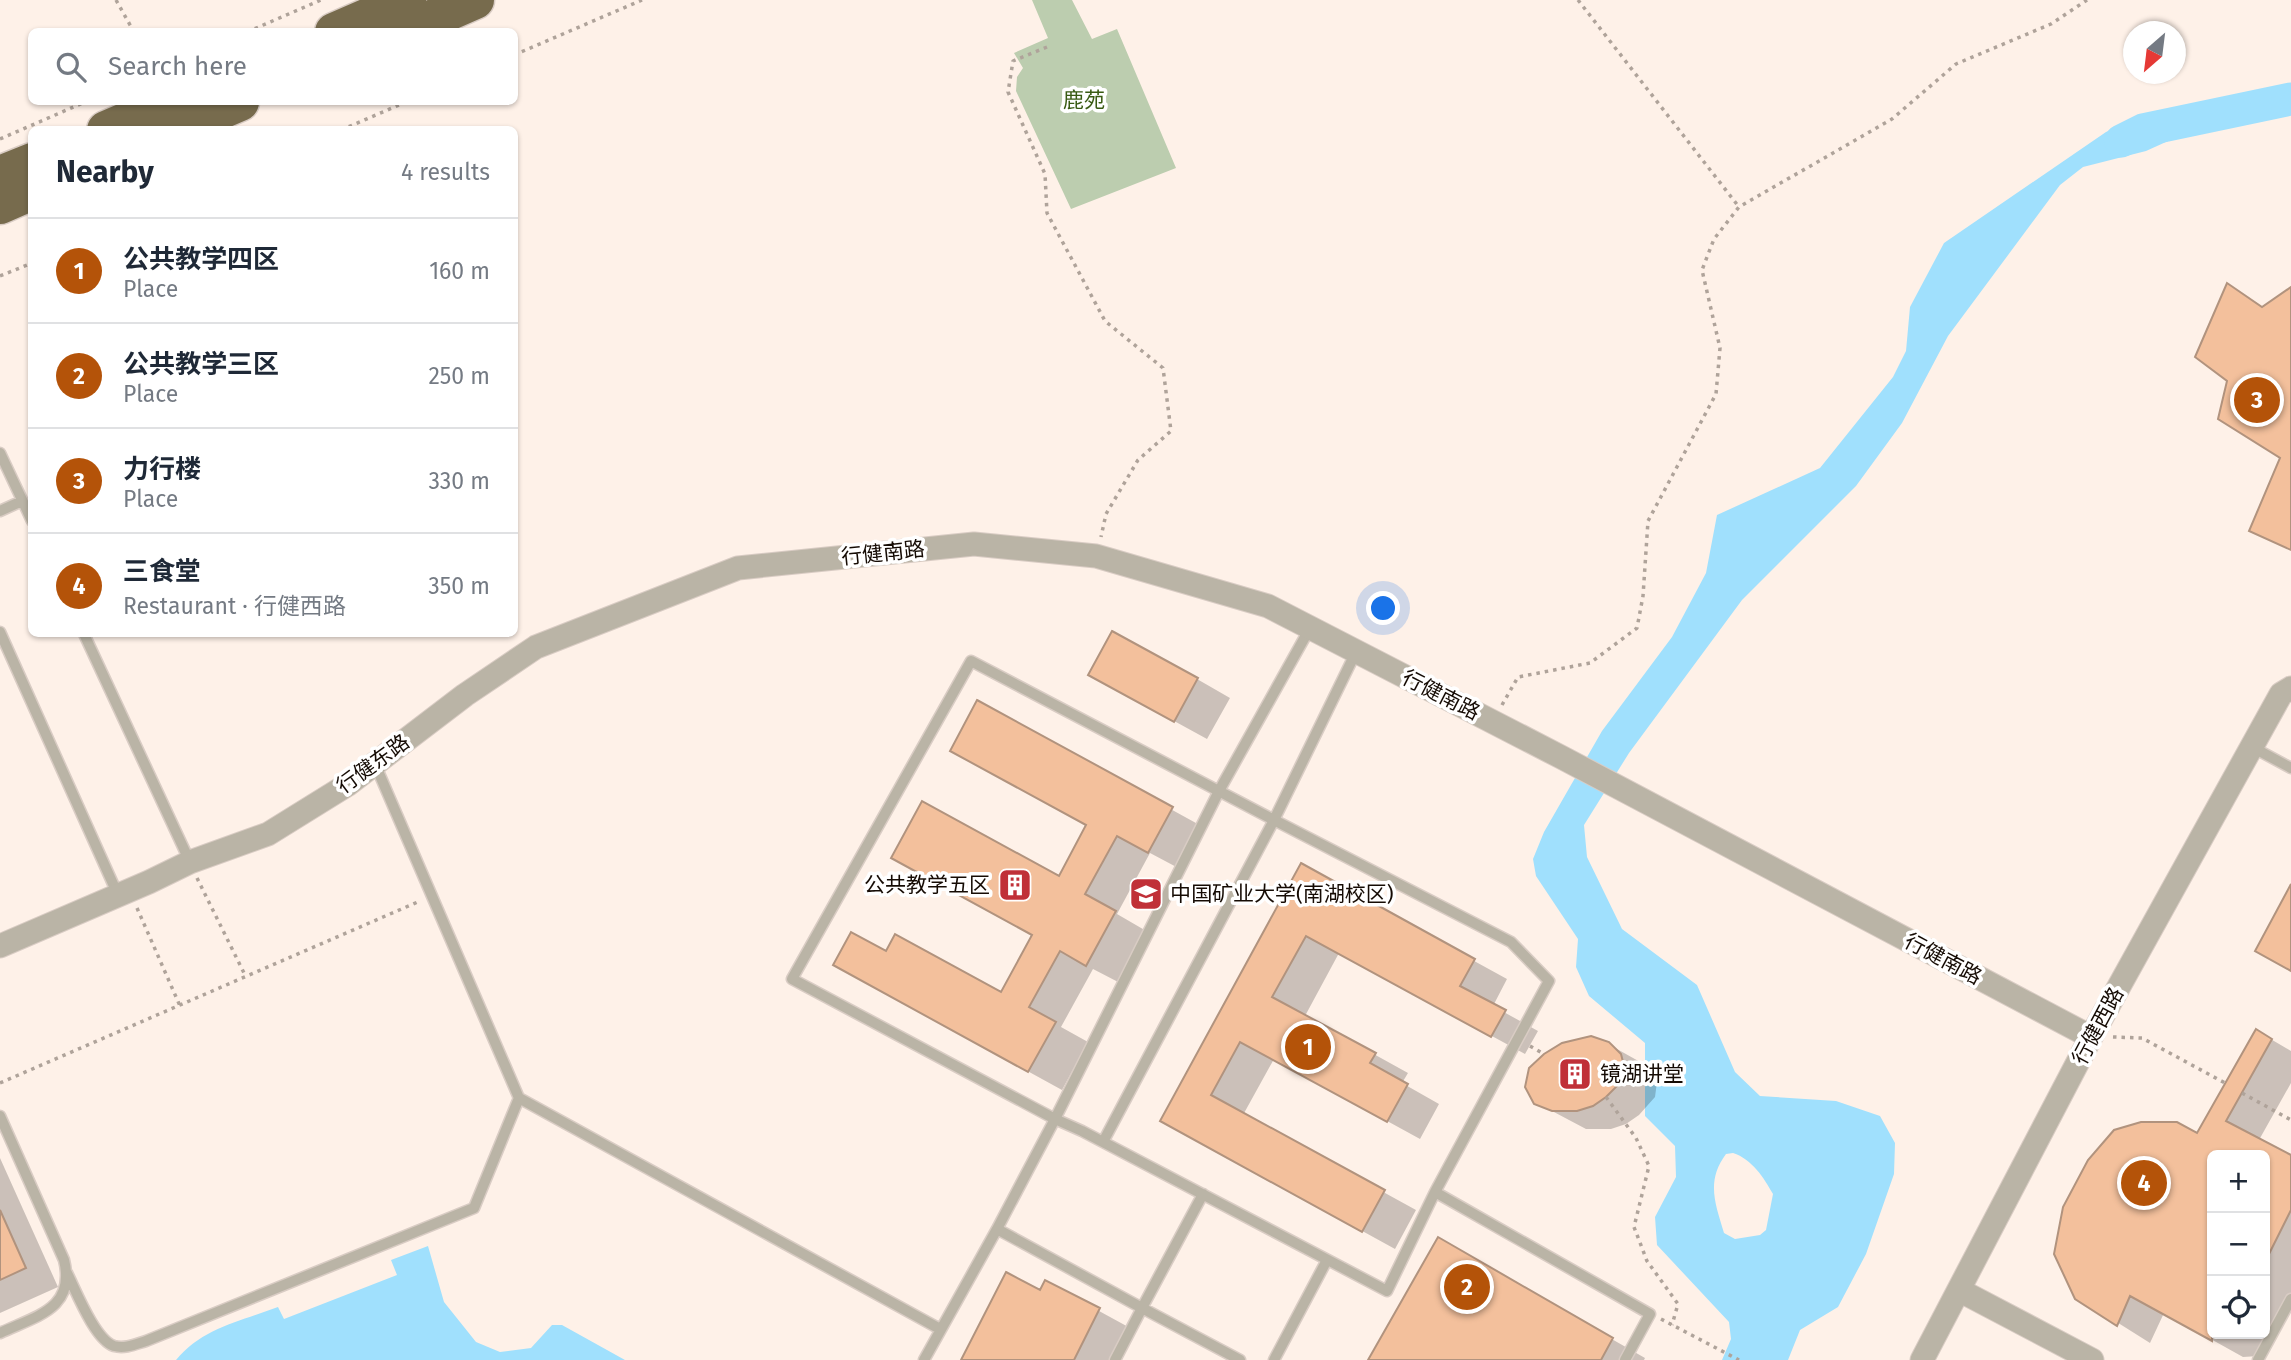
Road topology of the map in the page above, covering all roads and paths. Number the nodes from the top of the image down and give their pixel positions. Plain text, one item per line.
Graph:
1 (116, 0) edge
2 (321, 0) edge
3 (407, 0) edge
4 (475, 0) edge
5 (642, 0) edge
6 (1578, 0) edge
7 (2087, 0) edge
8 (132, 28) edge
9 (256, 28) edge
10 (343, 28) edge
11 (411, 28) edge
12 (1047, 47) dead end
13 (518, 53) edge
14 (78, 105) edge
15 (165, 105) edge
16 (233, 105) edge
17 (400, 105) edge
18 (30, 126) edge
19 (115, 126) edge
20 (184, 126) edge
21 (350, 126) edge
22 (28, 127) edge
23 (0, 139) edge
24 (28, 164) edge
25 (0, 175) edge
26 (28, 193) edge
27 (0, 205) edge
28 (1739, 208) junction
29 (28, 265) edge
30 (0, 276) edge
31 (0, 453) edge
32 (22, 502) junction
33 (0, 511) edge
34 (28, 513) edge
35 (1096, 556) junction
36 (738, 568) joint
37 (1310, 628) junction
38 (0, 632) edge
39 (85, 637) edge
40 (1356, 652) junction
41 (2286, 691) edge
42 (1502, 706) dead end
43 (2252, 747) junction
44 (375, 764) junction
45 (2291, 768) edge
46 (1219, 792) junction
47 (1274, 820) junction
48 (190, 862) junction
49 (124, 893) junction
50 (432, 896) junction
51 (0, 946) edge
52 (246, 977) junction
53 (180, 1006) junction
54 (2091, 1037) junction
55 (0, 1083) edge
56 (2225, 1083) dead end
57 (2242, 1093) dead end
58 (1606, 1097) dead end
59 (519, 1098) junction
60 (0, 1116) edge
61 (1055, 1119) junction
62 (2291, 1120) edge
63 (1103, 1142) junction
64 (1435, 1192) junction
65 (1203, 1195) junction
66 (997, 1229) junction
67 (1327, 1260) junction
68 (67, 1273) junction
69 (1959, 1290) junction
70 (2291, 1298) edge
71 (1142, 1308) junction
72 (1650, 1314) junction
73 (1672, 1325) junction
74 (940, 1329) junction
75 (0, 1333) edge
76 (1738, 1359) edge
77 (924, 1360) edge
78 (1115, 1360) edge
79 (1240, 1360) edge
80 (1274, 1360) edge
81 (1625, 1360) edge
82 (1922, 1360) edge
83 (2092, 1360) edge
84 (2258, 1360) edge

1 - 8 path
2 - 9 path
3 - 10 highway
4 - 11 highway
5 - 13 path
6 - 28 path
7 - 28 path
12 - 35 path
14 - 18 path
15 - 19 highway
16 - 20 highway
17 - 21 path
22 - 23 path
24 - 25 highway
26 - 27 highway
28 - 42 path
29 - 30 path
31 - 32 lane
32 - 33 lane
32 - 34 lane
35 - 36 street, 行健南路
35 - 37 street, 行健南路
36 - 44 street, 行健东路
37 - 40 street, 行健南路
37 - 46 lane
38 - 49 lane
39 - 48 lane
40 - 47 lane
40 - 54 street, 行健南路
41 - 43 street, 行健西路
43 - 45 lane
43 - 54 street, 行健西路
44 - 48 street, 行健东路
44 - 50 lane
46 - 47 lane
46 - 61 lane
46 - 61 lane
47 - 63 lane
47 - 64 lane
48 - 49 street, 行健东路
48 - 52 path
49 - 51 street, 行健东路
49 - 53 path
50 - 52 path
50 - 59 lane
52 - 53 path
53 - 55 path
54 - 56 path
54 - 69 street, 行健西路
57 - 62 path
58 - 73 path
59 - 68 lane
59 - 74 lane
60 - 68 lane
61 - 63 lane
61 - 66 lane
63 - 65 lane
64 - 67 lane
64 - 72 lane
65 - 67 lane
65 - 71 lane
66 - 71 lane
66 - 74 lane
67 - 80 lane
68 - 75 lane
69 - 82 street, 行健西路
69 - 83 street
70 - 84 lane
71 - 78 lane
71 - 79 lane
72 - 73 path
72 - 81 lane
73 - 76 path
74 - 77 lane

